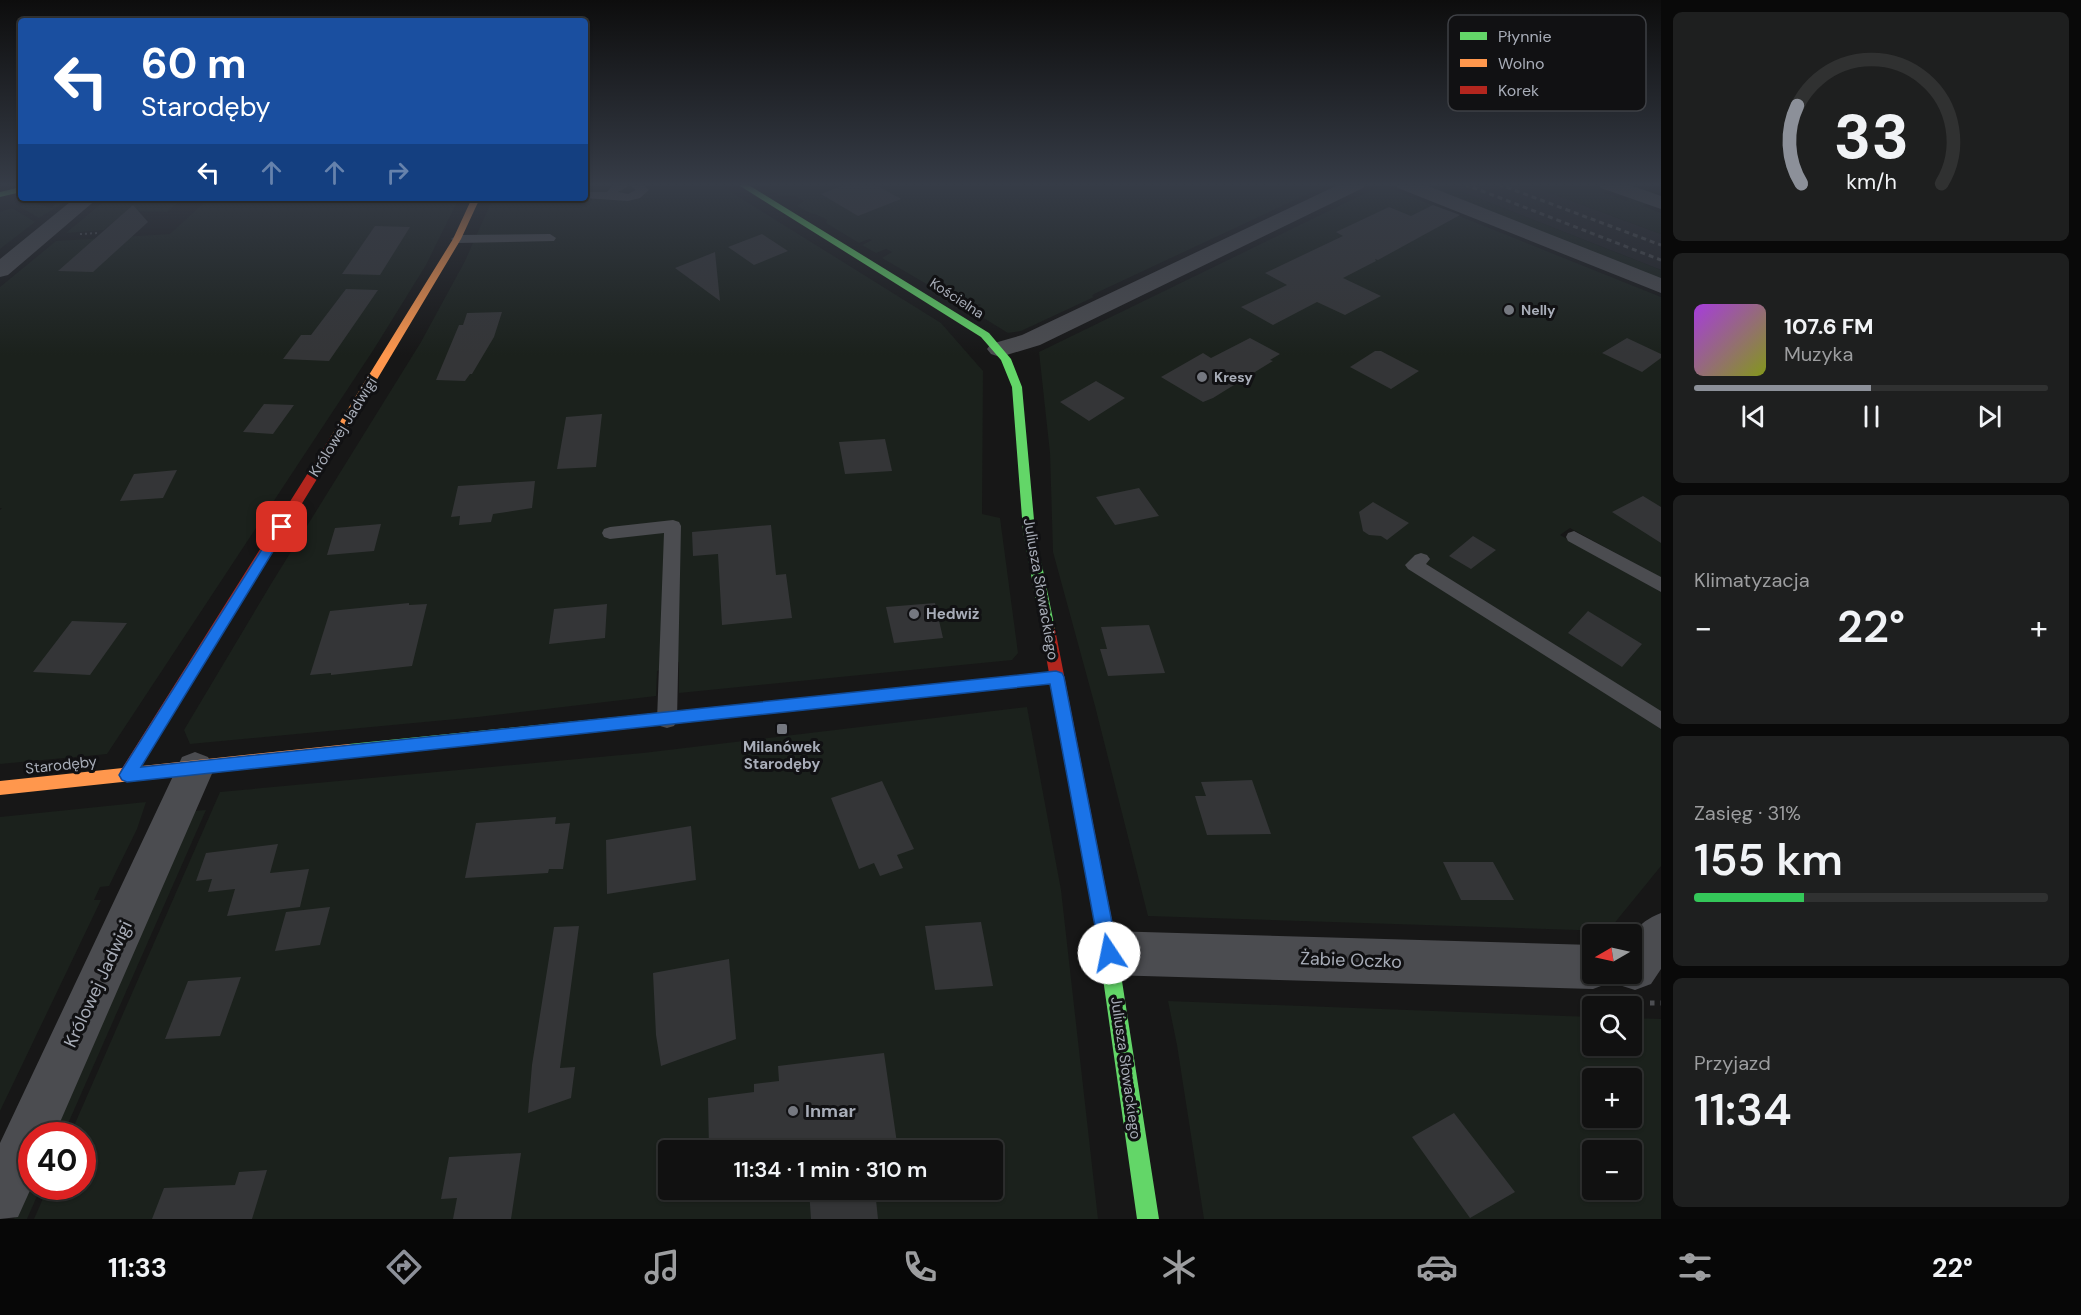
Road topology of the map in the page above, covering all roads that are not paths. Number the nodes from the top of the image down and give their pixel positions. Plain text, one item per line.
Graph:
1 (32, 241) edge
2 (456, 241) edge
3 (833, 241) edge
4 (1237, 241) edge
5 (1548, 241) edge
6 (0, 270) edge
7 (1661, 286) edge
8 (1000, 349) junction
9 (610, 533) dead end
10 (1574, 537) dead end
11 (1421, 560) dead end
12 (1661, 585) edge
13 (1056, 677) junction
14 (667, 720) junction
15 (1661, 721) edge
16 (195, 769) junction
17 (127, 775) junction
18 (0, 788) edge
19 (1661, 934) edge
20 (1109, 953) junction
21 (1582, 967) edge
22 (1635, 985) edge
23 (0, 1199) edge
24 (1148, 1219) edge

1 - 6 street
2 - 17 street, Królowej Jadwigi
3 - 8 street, Kościelna
4 - 8 street
5 - 7 street
8 - 13 street, Juliusza Słowackiego
9 - 14 lane
10 - 12 lane
11 - 15 lane
13 - 14 street, Starodęby
13 - 20 street, Juliusza Słowackiego
14 - 16 street, Starodęby
16 - 17 street, Starodęby
16 - 23 street, Królowej Jadwigi
17 - 18 street, Starodęby
19 - 22 street
20 - 21 street, Żabie Oczko
20 - 24 street, Juliusza Słowackiego

